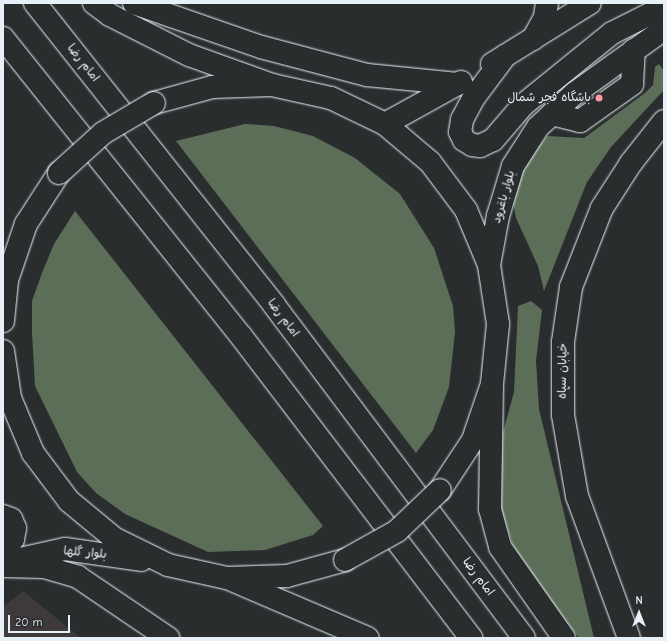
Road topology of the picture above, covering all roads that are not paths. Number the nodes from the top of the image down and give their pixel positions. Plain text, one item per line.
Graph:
1 (35, 3) edge
2 (94, 3) edge
3 (134, 3) edge
4 (547, 3) edge
5 (590, 3) edge
6 (664, 7) edge
7 (3, 38) edge
8 (533, 39) junction
9 (653, 41) edge
10 (505, 56) junction
11 (458, 84) junction
12 (272, 85) junction
13 (664, 121) edge
14 (385, 124) junction
15 (489, 265) junction
16 (3, 321) edge
17 (3, 353) edge
18 (492, 384) junction
19 (3, 516) edge
20 (3, 552) edge
21 (3, 564) edge
22 (168, 565) junction
23 (227, 578) junction
24 (138, 618) junction
25 (148, 638) edge
26 (168, 638) edge
27 (368, 638) edge
28 (471, 638) edge
29 (524, 638) edge
30 (564, 638) edge
31 (629, 638) edge

1 - 29 main road, امام رضا
2 - 12 main road
3 - 11 main road
4 - 8 main road
5 - 8 main road
6 - 10 main road
7 - 28 main road
8 - 10 main road
9 - 15 main road, بلوار باغرود
10 - 11 main road
11 - 14 main road
12 - 14 main road
12 - 16 main road, bridge
13 - 31 main road, خیابان سپاه
14 - 15 main road
15 - 18 main road
17 - 22 main road
18 - 23 main road, bridge
18 - 30 main road
19 - 20 main road
21 - 22 main road, بلوار گلها
21 - 24 main road
22 - 23 main road
23 - 27 main road
24 - 25 main road
24 - 26 main road

